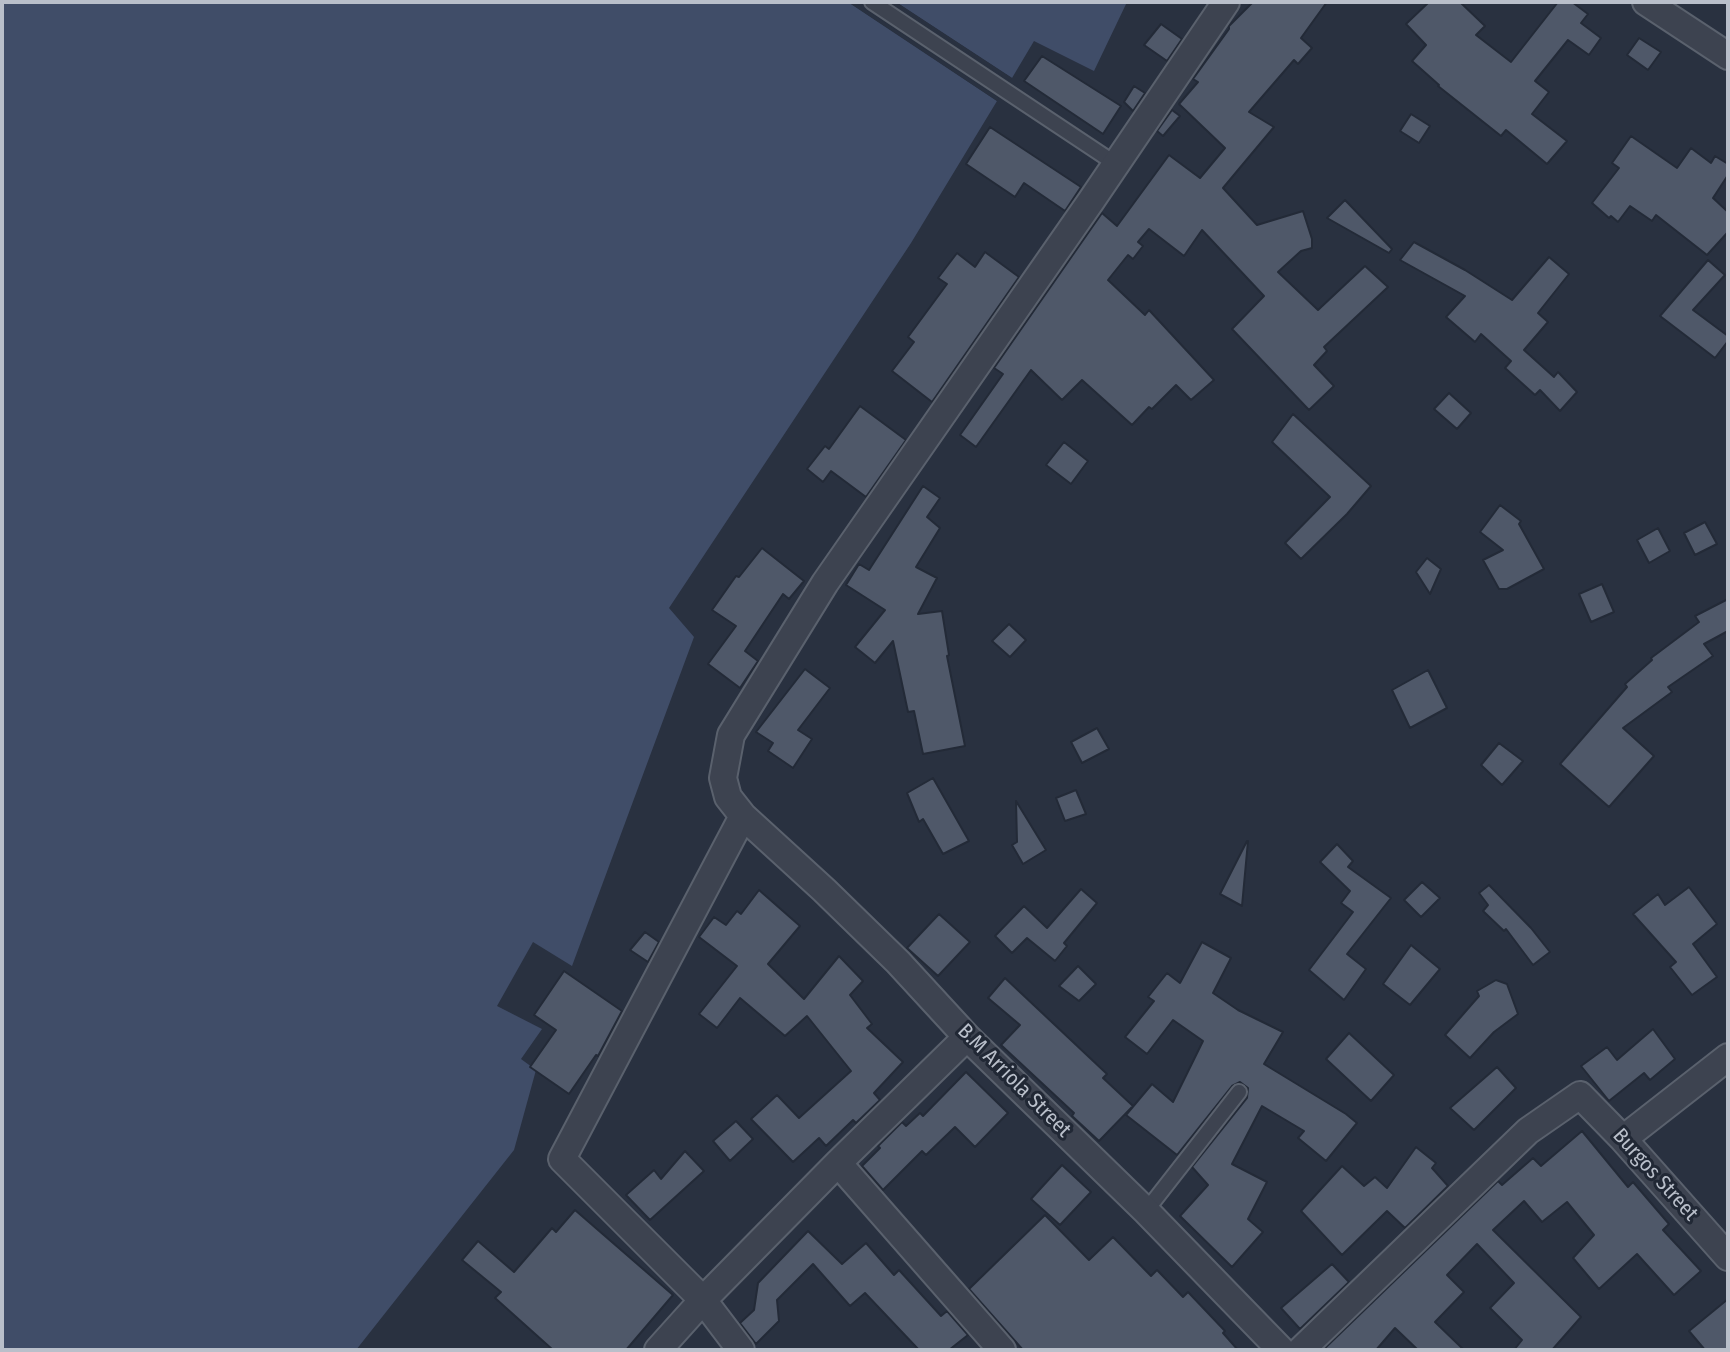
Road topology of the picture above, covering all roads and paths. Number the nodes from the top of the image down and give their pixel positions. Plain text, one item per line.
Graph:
1 (872, 2) edge
2 (1226, 2) edge
3 (1654, 4) edge
4 (1728, 56) edge
5 (1116, 164) junction
6 (743, 816) junction
7 (967, 1037) junction
8 (1728, 1057) edge
9 (1239, 1092) dead end
10 (1623, 1139) junction
11 (838, 1163) junction
12 (1146, 1211) junction
13 (1728, 1257) edge
14 (703, 1300) junction
15 (658, 1350) edge
16 (741, 1350) edge
17 (1002, 1350) edge
18 (1281, 1350) edge
19 (1301, 1350) edge

1 - 5 lane
2 - 5 street, B.M Arriola Street
3 - 4 street
5 - 6 street, B.M Arriola Street
6 - 7 street, B.M Arriola Street
6 - 14 street
7 - 11 street
7 - 12 street, B.M Arriola Street
8 - 10 street
9 - 12 lane
10 - 13 street, Burgos Street
10 - 19 street, Burgos Street
11 - 14 street
11 - 17 street
12 - 18 street, B.M Arriola Street
14 - 15 street
14 - 16 street

